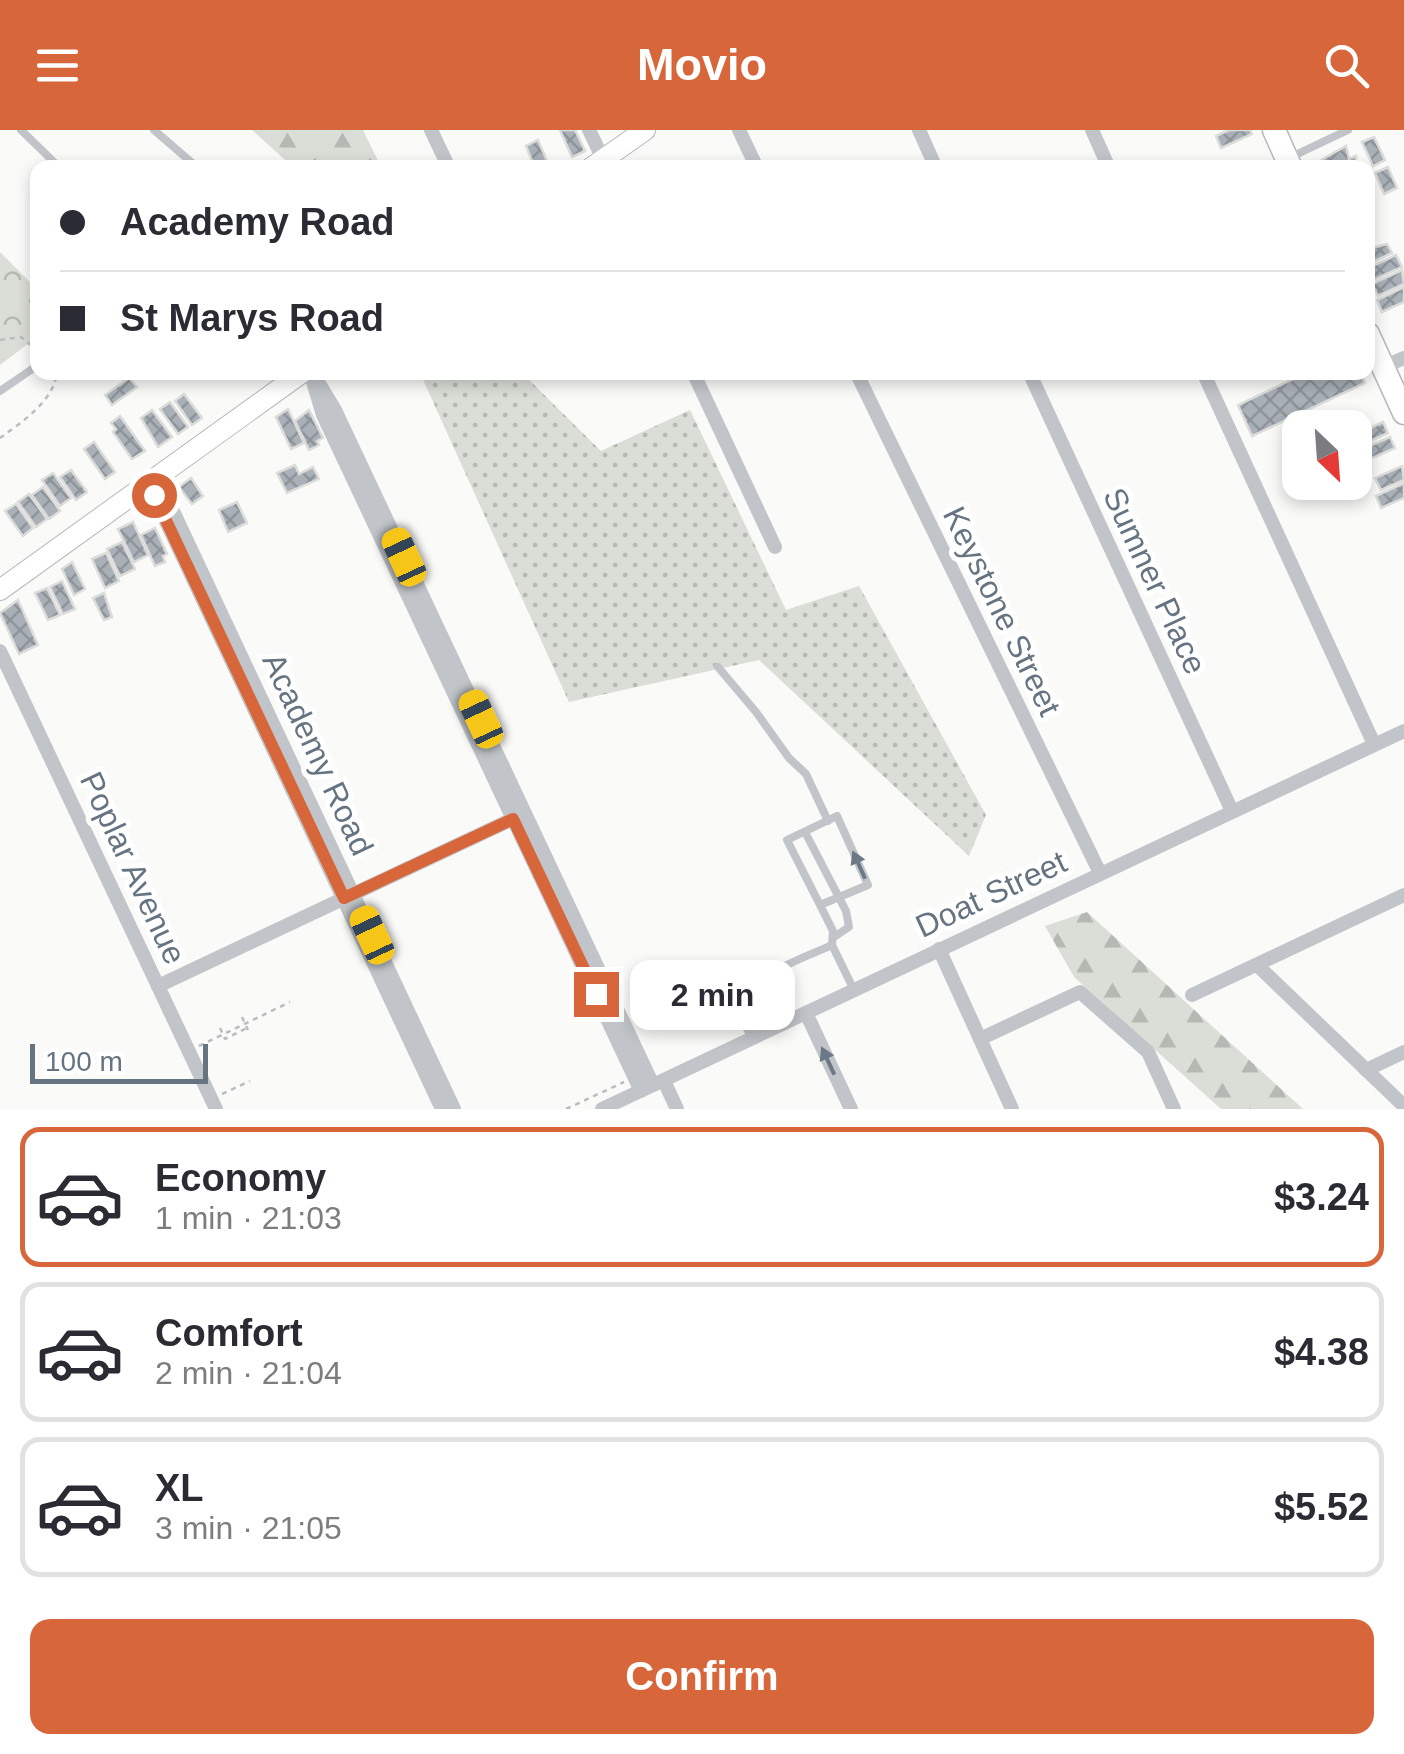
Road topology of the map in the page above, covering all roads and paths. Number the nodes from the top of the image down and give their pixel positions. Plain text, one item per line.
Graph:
1 (20, 130) edge
2 (154, 130) edge
3 (431, 130) edge
4 (589, 130) edge
5 (645, 130) edge
6 (739, 130) edge
7 (919, 130) edge
8 (1092, 130) edge
9 (1274, 130) edge
10 (1348, 130) edge
11 (52, 160) edge
12 (189, 160) edge
13 (445, 160) edge
14 (595, 160) edge
15 (603, 160) edge
16 (753, 160) edge
17 (932, 160) edge
18 (1105, 160) edge
19 (1288, 160) edge
20 (1294, 160) edge
21 (0, 340) edge
22 (1375, 342) edge
23 (30, 344) edge
24 (1393, 363) edge
25 (30, 370) edge
26 (56, 380) edge
27 (284, 380) edge
28 (311, 380) edge
29 (697, 380) edge
30 (860, 380) edge
31 (1038, 380) edge
32 (1207, 380) edge
33 (0, 391) edge
34 (1404, 413) edge
35 (0, 438) edge
36 (152, 480) junction
37 (775, 547) dead end
38 (0, 590) edge
39 (228, 640) junction
40 (0, 651) edge
41 (718, 667) dead end
42 (1404, 731) edge
43 (1374, 744) junction
44 (1232, 811) junction
45 (519, 816) junction
46 (828, 821) junction
47 (805, 832) junction
48 (1100, 873) junction
49 (1404, 895) edge
50 (348, 896) junction
51 (840, 899) junction
52 (820, 906) junction
53 (833, 941) junction
54 (939, 949) junction
55 (1256, 965) junction
56 (158, 986) junction
57 (854, 990) junction
58 (1192, 995) dead end
59 (290, 1002) dead end
60 (402, 1009) junction
61 (806, 1013) junction
62 (242, 1017) dead end
63 (247, 1027) junction
64 (220, 1028) dead end
65 (223, 1034) junction
66 (752, 1039) junction
67 (980, 1039) junction
68 (196, 1047) dead end
69 (1404, 1052) edge
70 (1366, 1070) junction
71 (250, 1080) dead end
72 (626, 1081) dead end
73 (653, 1086) junction
74 (217, 1102) edge
75 (1404, 1106) edge
76 (442, 1109) edge
77 (454, 1109) edge
78 (566, 1109) edge
79 (602, 1109) edge
80 (677, 1109) edge
81 (851, 1109) edge
82 (1012, 1109) edge
83 (1174, 1109) edge

1 - 11 lane
2 - 12 lane
3 - 13 street
4 - 14 street
5 - 15 main road
6 - 16 street
7 - 17 street
8 - 18 street
9 - 19 main road
10 - 20 lane
21 - 23 path
22 - 24 main road
24 - 34 main road
25 - 33 lane
26 - 35 path
27 - 36 main road
28 - 45 street
29 - 37 street
30 - 48 street, Keystone Street
31 - 44 street, Sumner Place
32 - 43 street
36 - 38 main road
36 - 39 street, Academy Road
36 - 39 street, Academy Road
39 - 50 street, Academy Road
40 - 56 street, Poplar Avenue
41 - 46 lane
42 - 43 street, Doat Street
43 - 44 street, Doat Street
44 - 48 street, Doat Street
45 - 50 street
45 - 73 street
46 - 47 lane
51 -> 46 lane
47 - 51 lane
47 - 52 lane
48 - 54 street, Doat Street
49 - 55 street
50 - 56 street
50 - 60 street, Academy Road
51 - 52 lane
51 - 53 lane
52 - 53 lane
53 - 57 lane
53 - 66 lane
54 - 57 street, Doat Street
54 - 67 street
55 - 58 street
55 - 70 street
56 - 74 street, Poplar Avenue
57 - 61 street, Doat Street
59 - 63 path
60 - 76 street, Academy Road
60 - 77 street, Academy Road
61 - 66 street, Doat Street
81 -> 61 street
62 - 63 path
63 - 65 path
64 - 65 path
65 - 68 path
66 - 73 street, Doat Street
67 - 82 street
67 - 83 street
69 - 70 street
70 - 75 street
71 - 74 path
72 - 78 path
73 - 79 street, Doat Street
73 - 80 street

